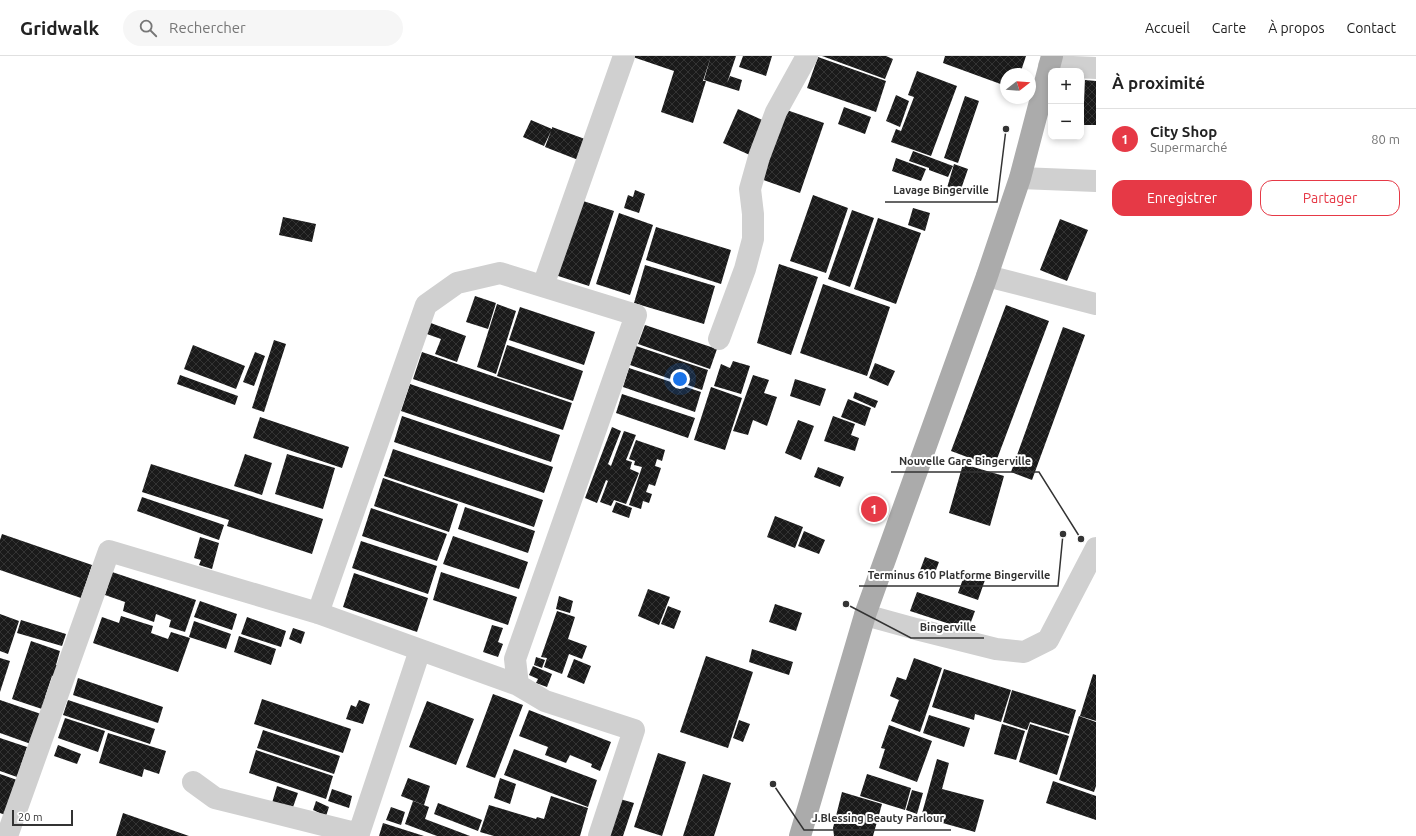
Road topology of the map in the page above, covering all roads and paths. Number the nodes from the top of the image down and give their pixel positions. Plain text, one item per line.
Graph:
1 (624, 56) edge
2 (807, 56) edge
3 (1051, 61) edge
4 (1096, 68) edge
5 (1020, 178) junction
6 (1096, 181) edge
7 (987, 276) junction
8 (543, 286) junction
9 (1096, 304) edge
10 (720, 339) dead end
11 (1096, 548) edge
12 (318, 613) junction
13 (865, 615) junction
14 (420, 650) junction
15 (518, 685) junction
16 (193, 782) dead end
17 (359, 835) edge
18 (8, 836) edge
19 (599, 836) edge
20 (800, 836) edge

1 - 8 street
2 - 10 street
3 - 4 street
3 - 5 main road
5 - 6 street
5 - 7 main road
7 - 9 street
7 - 13 main road
8 - 12 street
8 - 15 street
11 - 13 street
12 - 14 street
12 - 18 street
13 - 20 main road
14 - 15 street
14 - 17 street
15 - 19 street
16 - 17 street

